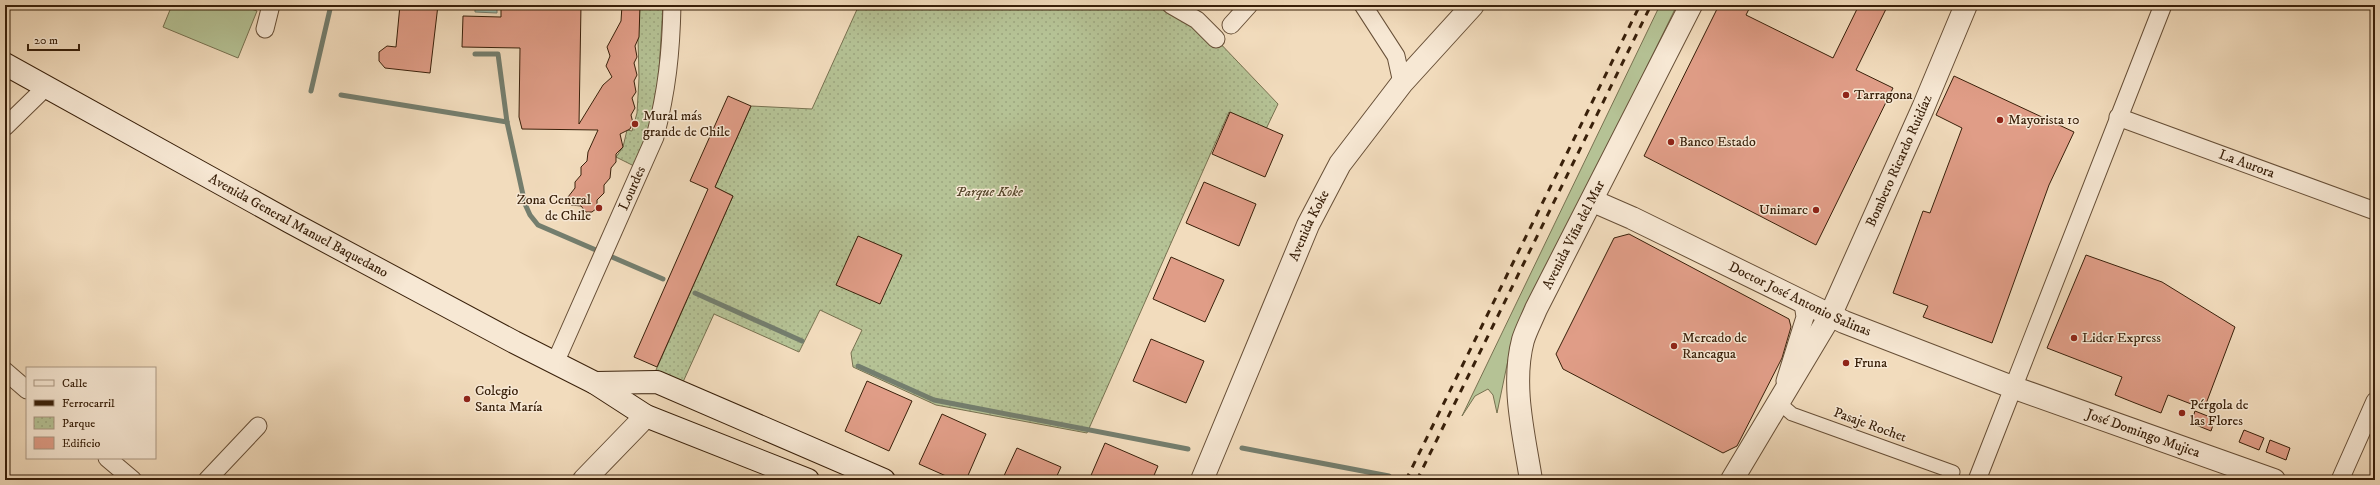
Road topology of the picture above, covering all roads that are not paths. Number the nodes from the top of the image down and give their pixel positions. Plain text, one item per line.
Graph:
1 (271, 5) edge
2 (672, 5) edge
3 (1171, 5) edge
4 (1249, 5) edge
5 (1363, 5) edge
6 (1473, 5) edge
7 (1691, 5) edge
8 (1966, 5) edge
9 (2163, 5) edge
10 (1231, 24) dead end
11 (265, 29) dead end
12 (1216, 39) dead end
13 (5, 64) edge
14 (1402, 83) junction
15 (46, 87) junction
16 (2118, 117) junction
17 (5, 127) edge
18 (1593, 201) junction
19 (2375, 211) edge
20 (1803, 303) junction
21 (1830, 316) junction
22 (555, 363) junction
23 (5, 371) edge
24 (595, 383) junction
25 (2012, 387) junction
26 (26, 389) edge
27 (2375, 401) edge
28 (1778, 402) junction
29 (646, 416) junction
30 (258, 426) dead end
31 (108, 459) edge
32 (1953, 472) dead end
33 (133, 480) edge
34 (207, 480) edge
35 (584, 480) edge
36 (808, 480) edge
37 (884, 480) edge
38 (1202, 480) edge
39 (1531, 480) edge
40 (1732, 480) edge
41 (1977, 480) edge
42 (2274, 480) edge
43 (2340, 480) edge

1 - 11 street
2 - 22 street, Lourdes
3 - 12 street
4 - 10 street
5 - 14 street
6 - 14 street, Avenida Koke
7 - 18 street, Avenida Viña del Mar
8 - 21 street, Bombero Ricardo Ruidíaz
9 - 16 street
13 - 15 street, Avenida General Manuel Baquedano
14 - 38 street, Avenida Koke
15 - 17 street
15 - 22 street, Avenida General Manuel Baquedano
16 - 19 street, La Aurora
16 - 25 street
18 - 20 street, Doctor José Antonio Salinas
18 - 39 street, Avenida Viña del Mar
20 - 21 street, Doctor José Antonio Salinas
20 - 28 street
21 - 25 street, Doctor José Antonio Salinas
21 - 28 street, Bombero Ricardo Ruidíaz
22 - 24 street, Avenida General Manuel Baquedano
23 - 26 street
24 - 29 street, Avenida General Manuel Baquedano
24 - 37 street, Avenida General Manuel Baquedano
25 - 41 street
25 - 42 street, José Domingo Mujica
27 - 43 street
28 - 32 street, Pasaje Rochet
28 - 40 street, Bombero Ricardo Ruidíaz
29 - 35 street
29 - 36 street, Avenida General Manuel Baquedano
30 - 34 street
31 - 33 street

